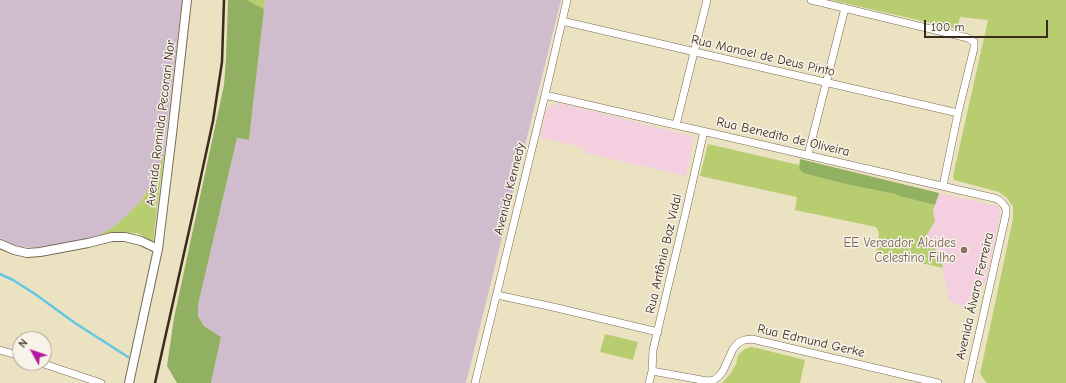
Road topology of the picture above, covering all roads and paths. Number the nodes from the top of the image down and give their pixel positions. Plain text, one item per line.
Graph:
1 (187, 0) edge
2 (567, 0) edge
3 (707, 0) edge
4 (811, 0) edge
5 (845, 8) junction
6 (562, 21) junction
7 (694, 52) junction
8 (826, 83) junction
9 (545, 95) junction
10 (958, 113) junction
11 (676, 125) junction
12 (704, 131) junction
13 (808, 155) junction
14 (944, 186) junction
15 (1006, 214) joint
16 (0, 244) edge
17 (158, 249) junction
18 (497, 295) junction
19 (658, 332) junction
20 (0, 350) edge
21 (12, 354) edge
22 (52, 367) edge
23 (652, 371) junction
24 (101, 383) edge
25 (129, 383) edge
26 (475, 383) edge
27 (649, 383) edge
28 (938, 383) edge
29 (968, 383) edge

1 - 17 street, Avenida Romilda Pecorari Nor
2 - 6 street, Avenida Kennedy
3 - 7 street
4 - 5 street
5 - 8 street
5 - 10 street
6 - 7 street, Rua Manoel de Deus Pinto
6 - 9 street, Avenida Kennedy
7 - 8 street, Rua Manoel de Deus Pinto
7 - 11 street
8 - 10 street, Rua Manoel de Deus Pinto
8 - 13 street
9 - 11 street, Rua Benedito de Oliveira
9 - 18 street, Avenida Kennedy
10 - 14 street
11 - 12 street, Rua Benedito de Oliveira
12 - 13 street, Rua Benedito de Oliveira
12 - 19 street, Rua Antônio Boz Vidal
13 - 14 street, Rua Benedito de Oliveira
14 - 15 street, Rua Benedito de Oliveira
15 - 29 street, Avenida Álvaro Ferreira
16 - 17 street
17 - 25 street, Avenida Romilda Pecorari Nor
18 - 19 street
18 - 26 street, Avenida Kennedy
19 - 23 street, Rua Antônio Boz Vidal
20 - 21 street
22 - 24 street
23 - 27 street, Rua Antônio Boz Vidal
23 - 28 street, Rua Edmund Gerke

